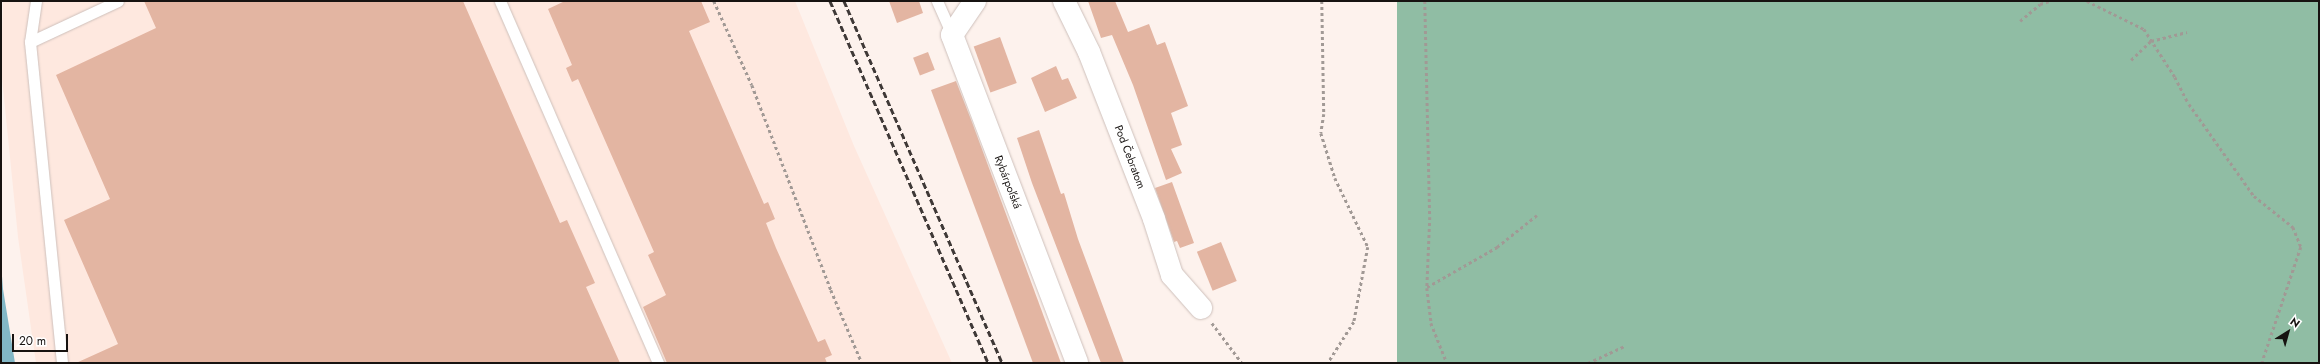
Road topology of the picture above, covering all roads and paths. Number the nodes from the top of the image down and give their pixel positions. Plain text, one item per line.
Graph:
1 (36, 1) edge
2 (118, 1) edge
3 (500, 1) edge
4 (714, 1) edge
5 (937, 1) edge
6 (975, 1) edge
7 (1064, 1) edge
8 (1322, 1) edge
9 (1425, 1) edge
10 (2049, 1) edge
11 (2087, 1) edge
12 (2020, 21) dead end
13 (2187, 32) dead end
14 (952, 35) junction
15 (2151, 41) junction
16 (30, 42) junction
17 (2131, 60) dead end
18 (1538, 215) dead end
19 (1427, 288) junction
20 (1201, 308) joint
21 (1624, 346) dead end
22 (62, 363) edge
23 (658, 363) edge
24 (862, 363) edge
25 (1077, 363) edge
26 (1242, 363) edge
27 (1328, 363) edge
28 (1447, 363) edge
29 (1588, 363) edge
30 (2262, 363) edge

1 - 16 lane
2 - 16 lane
3 - 23 lane
4 - 24 path
5 - 14 lane, Rybárpoľská
6 - 14 street
7 - 20 street, Pod Čebratom
8 - 27 path
9 - 19 path
10 - 12 path
11 - 15 path
13 - 15 path
14 - 25 street, Rybárpoľská
15 - 17 path
15 - 30 path
16 - 22 lane
18 - 19 path
19 - 28 path
20 - 26 path
21 - 29 path

